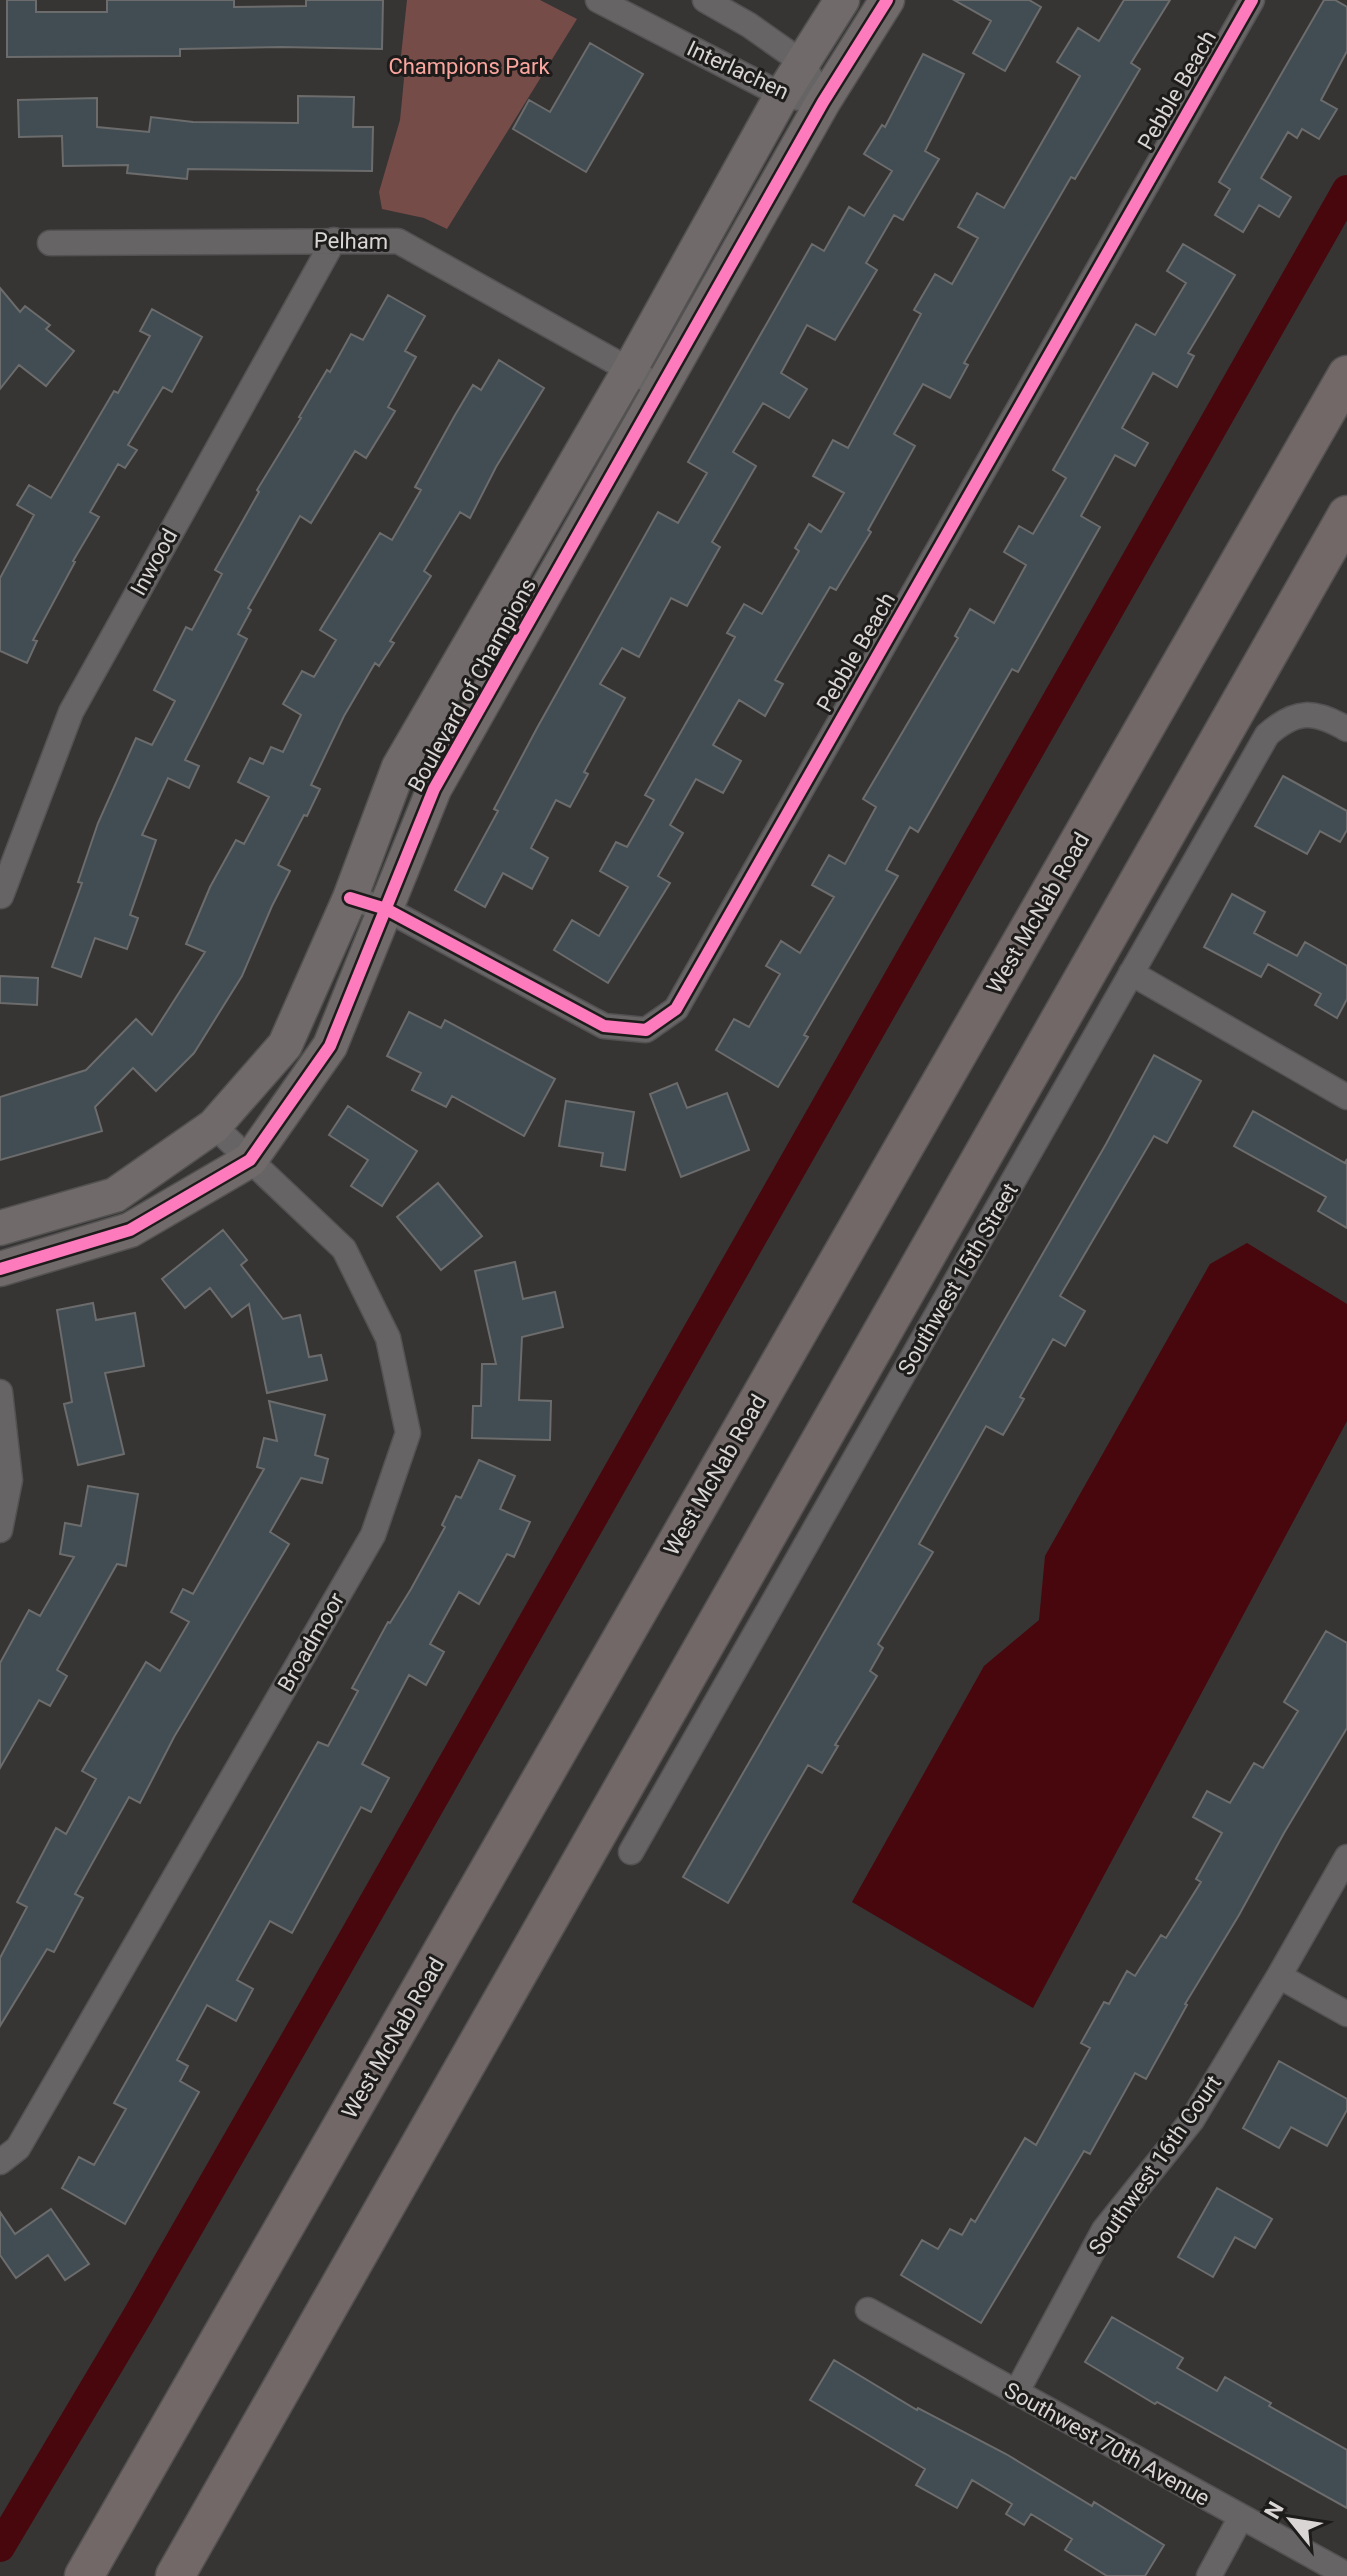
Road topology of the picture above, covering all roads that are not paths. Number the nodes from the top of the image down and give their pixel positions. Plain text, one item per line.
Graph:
1 (598, 0) edge
2 (705, 0) edge
3 (842, 0) edge
4 (887, 0) edge
5 (1252, 0) edge
6 (803, 63) junction
7 (782, 95) junction
8 (823, 102) junction
9 (334, 240) junction
10 (50, 243) dead end
11 (629, 371) junction
12 (1347, 375) edge
13 (662, 388) junction
14 (1347, 515) edge
15 (1347, 729) edge
16 (1, 896) edge
17 (350, 898) junction
18 (386, 909) junction
19 (1131, 973) junction
20 (1347, 1097) edge
21 (214, 1126) junction
22 (250, 1160) junction
23 (0, 1228) edge
24 (0, 1269) edge
25 (0, 1392) edge
26 (0, 1530) edge
27 (631, 1852) dead end
28 (1347, 1857) edge
29 (1279, 1976) junction
30 (1347, 2014) edge
31 (0, 2162) edge
32 (868, 2310) dead end
33 (1016, 2393) junction
34 (1241, 2517) junction
35 (1347, 2575) edge
36 (84, 2576) edge
37 (175, 2576) edge
38 (1209, 2576) edge

1 - 7 street, Interlachen
2 - 6 street, Interlachen
3 - 6 street, Boulevard of Champions
4 - 8 street, Boulevard of Champions
5 - 18 street, Pebble Beach
6 - 7 street, Boulevard of Champions
6 - 8 street, Interlachen
7 - 8 street, Interlachen
7 - 11 street, Boulevard of Champions
8 - 13 street, Boulevard of Champions
9 - 10 street, Pelham
9 - 11 street, Pelham
9 - 16 street, Inwood
11 - 13 street, Pelham
11 - 17 street, Boulevard of Champions
12 - 36 main road, West McNab Road
13 - 18 street, Boulevard of Champions
14 - 37 main road
15 - 19 street, Southwest 15th Street
17 - 18 street, Pebble Beach
17 - 21 street, Boulevard of Champions
18 - 22 street, Boulevard of Champions
19 - 20 street
19 - 27 street, Southwest 15th Street
21 - 22 street, Broadmoor
21 - 23 street, Boulevard of Champions
22 - 24 street, Boulevard of Champions
22 - 31 street, Broadmoor
25 - 26 street
28 - 29 street, Southwest 16th Court
29 - 30 street
29 - 33 street, Southwest 16th Court
32 - 33 street, Southwest 70th Avenue
33 - 34 street, Southwest 70th Avenue
34 - 35 street, Southwest 70th Avenue
34 - 38 street

